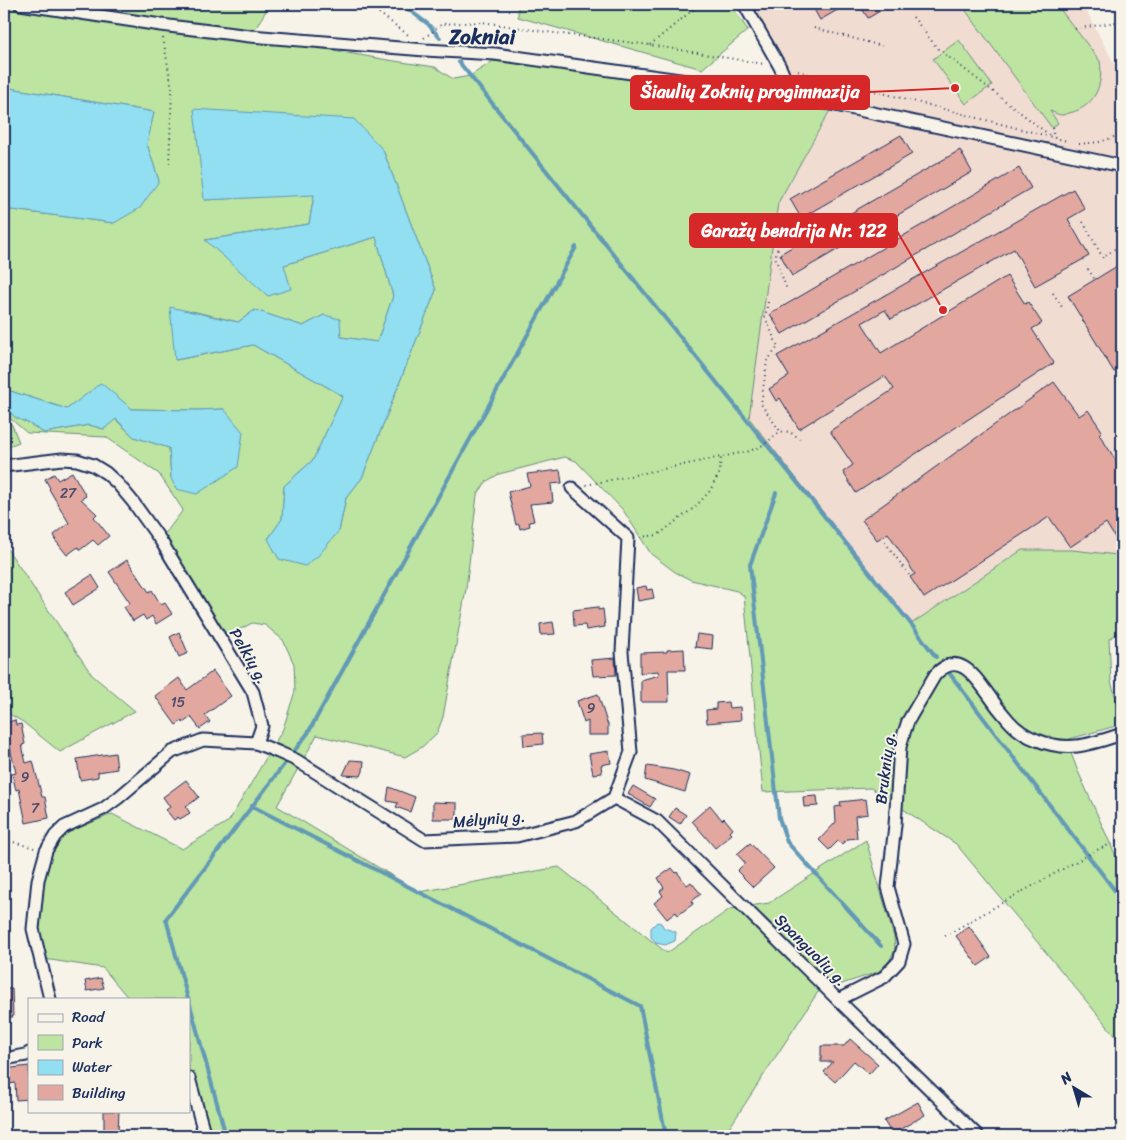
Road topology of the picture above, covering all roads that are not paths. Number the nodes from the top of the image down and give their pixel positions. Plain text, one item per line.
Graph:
1 (20, 4) edge
2 (744, 4) edge
3 (788, 95) junction
4 (1122, 166) edge
5 (4, 466) edge
6 (572, 488) road end
7 (1122, 734) edge
8 (256, 743) junction
9 (614, 798) junction
10 (50, 998) edge
11 (838, 1000) junction
12 (28, 1053) edge
13 (4, 1059) edge
14 (190, 1082) edge
15 (205, 1136) edge
16 (978, 1136) edge

1 - 3 street
2 - 3 street
3 - 4 street
5 - 8 street, Pelkių g.
6 - 9 street
7 - 11 street, Bruknių g.
8 - 9 street, Mėlynių g.
8 - 10 street
9 - 11 street, Spanguolių g.
11 - 16 street, Spanguolių g.
12 - 13 street
14 - 15 street

